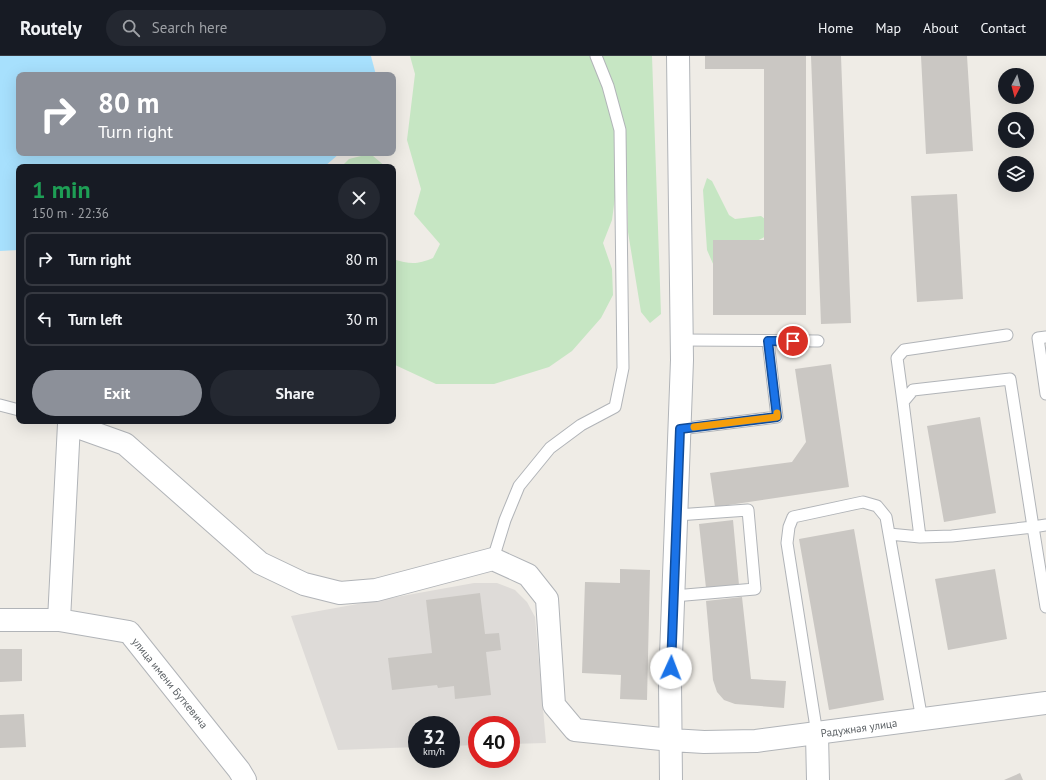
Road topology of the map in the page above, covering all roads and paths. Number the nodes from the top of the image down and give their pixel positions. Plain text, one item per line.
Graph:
1 (596, 56) edge
2 (678, 56) edge
3 (1007, 335) dead end
4 (1046, 337) edge
5 (682, 340) junction
6 (768, 341) junction
7 (818, 341) dead end
8 (1046, 394) edge
9 (903, 402) junction
10 (0, 404) edge
11 (16, 409) edge
12 (63, 424) edge
13 (66, 424) edge
14 (680, 429) junction
15 (677, 516) junction
16 (1046, 525) edge
17 (1033, 527) junction
18 (889, 534) junction
19 (920, 537) junction
20 (493, 559) junction
21 (674, 596) junction
22 (1046, 607) edge
23 (0, 620) edge
24 (59, 620) junction
25 (1046, 703) edge
26 (922, 720) junction
27 (817, 734) junction
28 (671, 740) junction
29 (245, 780) edge
30 (671, 780) edge
31 (818, 780) edge

1 - 20 lane
2 - 5 street
3 - 9 lane
4 - 8 lane
5 - 6 lane
5 - 14 street
6 - 7 lane
6 - 14 lane
9 - 17 lane
9 - 19 lane
10 - 11 lane
12 - 24 street
13 - 20 street
14 - 15 street
15 - 21 street
15 - 21 lane
16 - 17 lane
17 - 19 lane
17 - 22 lane
18 - 19 lane
18 - 26 lane
18 - 27 lane
20 - 28 street, Радужная улица
21 - 28 street
23 - 24 street, улица имени Буткевича
24 - 29 street, улица имени Буткевича
25 - 26 street, Радужная улица
26 - 27 street, Радужная улица
27 - 28 street, Радужная улица
27 - 31 street
28 - 30 street

